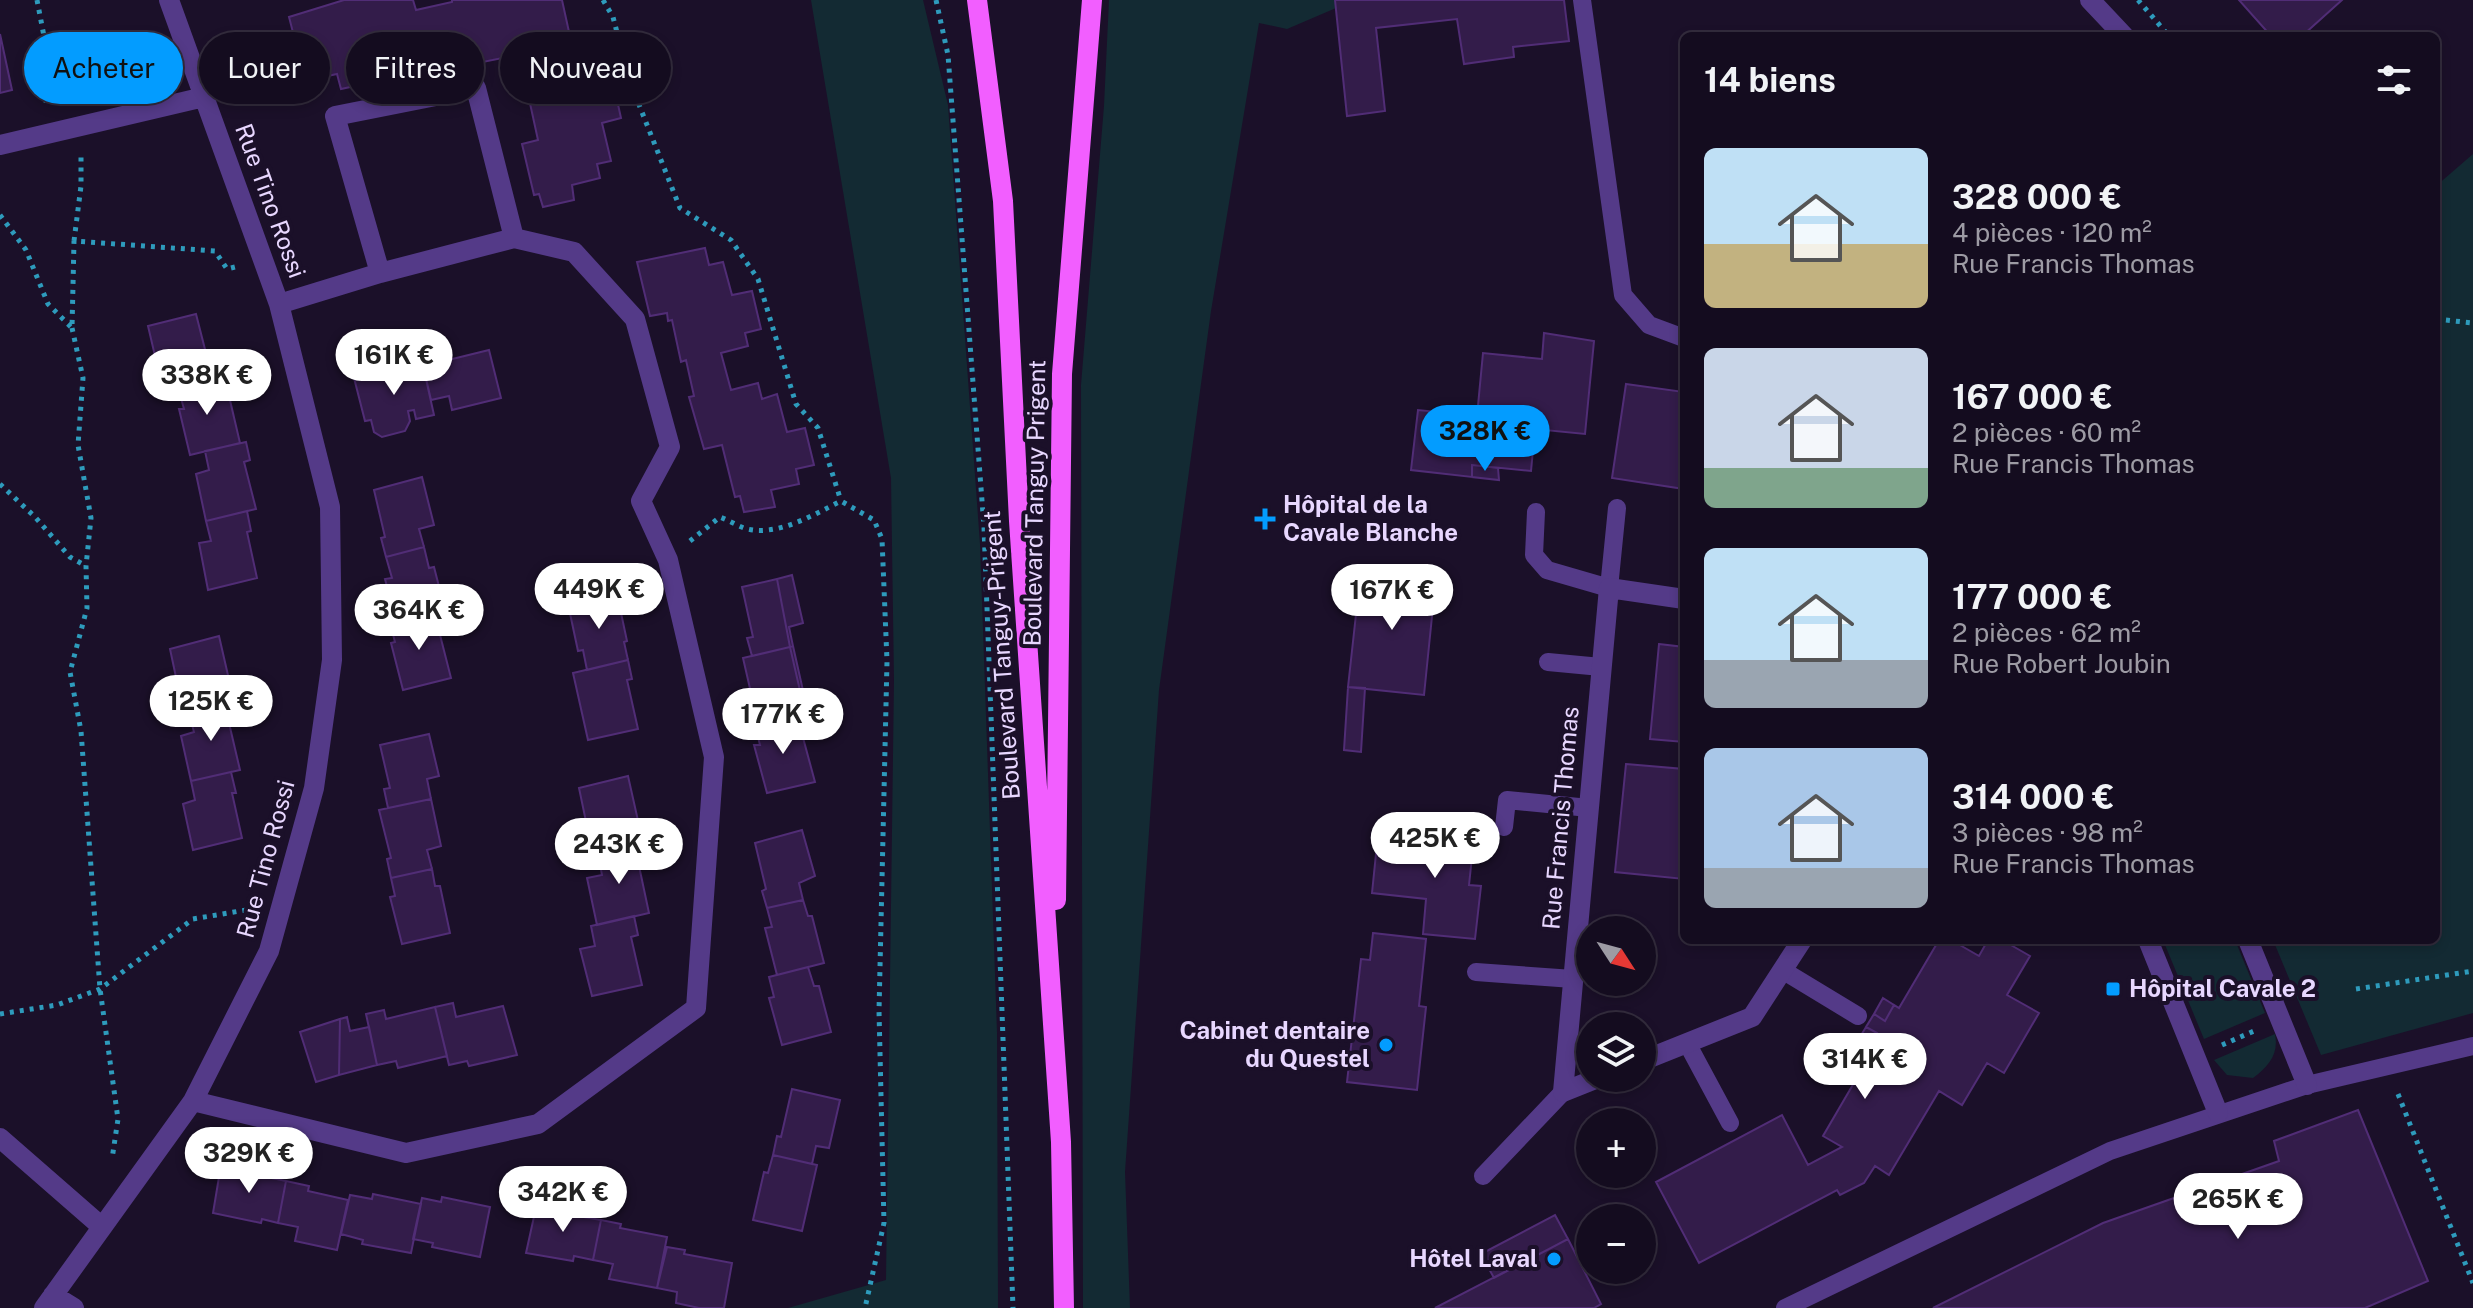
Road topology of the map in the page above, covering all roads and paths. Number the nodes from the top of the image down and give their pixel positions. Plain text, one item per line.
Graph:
1 (37, 0) edge
2 (169, 0) edge
3 (603, 0) edge
4 (936, 0) edge
5 (977, 0) edge
6 (1092, 0) edge
7 (1582, 0) edge
8 (2138, 0) edge
9 (2094, 1) edge
10 (2121, 32) edge
11 (2166, 32) edge
12 (199, 83) edge
13 (199, 98) edge
14 (207, 104) edge
15 (36, 136) junction
16 (0, 145) edge
17 (80, 153) dead end
18 (0, 215) edge
19 (514, 238) junction
20 (74, 241) junction
21 (215, 251) dead end
22 (380, 273) junction
23 (279, 304) junction
24 (2440, 319) edge
25 (2473, 323) edge
26 (72, 328) junction
27 (1680, 337) edge
28 (0, 484) edge
29 (841, 501) junction
30 (1617, 508) dead end
31 (1536, 512) dead end
32 (668, 560) junction
33 (86, 566) junction
34 (1609, 588) junction
35 (1680, 598) edge
36 (1548, 662) dead end
37 (1601, 667) junction
38 (1589, 808) junction
39 (1504, 827) dead end
40 (280, 917) junction
41 (1799, 944) edge
42 (2150, 944) edge
43 (2250, 944) edge
44 (1782, 970) junction
45 (2473, 971) edge
46 (1476, 972) dead end
47 (1573, 979) junction
48 (100, 989) junction
49 (2356, 989) dead end
50 (0, 1014) edge
51 (1858, 1016) dead end
52 (2261, 1028) dead end
53 (1687, 1043) junction
54 (2473, 1046) edge
55 (2211, 1049) dead end
56 (1656, 1055) edge
57 (1054, 1056) junction
58 (2387, 1067) junction
59 (2307, 1085) junction
60 (1576, 1087) edge
61 (1563, 1092) junction
62 (193, 1101) junction
63 (2218, 1113) junction
64 (1730, 1123) dead end
65 (0, 1138) edge
66 (111, 1166) dead end
67 (1483, 1176) dead end
68 (102, 1227) junction
69 (2473, 1283) edge
70 (49, 1302) edge
71 (74, 1308) edge
72 (865, 1308) edge
73 (1013, 1308) edge
74 (1064, 1308) edge
75 (1785, 1308) edge

1 - 15 path
2 - 12 street, Rue Tino Rossi
3 - 29 path
4 - 73 path
5 - 57 main road, Boulevard Tanguy-Prigent
6 - 57 main road, Boulevard Tanguy Prigent
7 - 27 lane
8 - 11 path
9 - 10 street
13 - 15 street
14 - 23 street, Rue Tino Rossi
15 - 16 street
17 - 20 path
18 - 26 path
19 - 22 street
19 - 22 street
19 - 32 street
20 - 21 path
20 - 26 path
22 - 23 street
23 - 40 street, Rue Tino Rossi
24 - 25 path
26 - 33 path
28 - 33 path
29 - 32 path
29 - 72 path
30 - 34 lane
31 - 34 lane
32 - 62 street
33 - 48 path
34 - 35 street
34 - 37 street, Rue Francis Thomas
36 - 37 lane
37 - 38 street, Rue Francis Thomas
38 - 39 lane
38 - 47 street, Rue Francis Thomas
40 - 48 path
40 - 62 street, Rue Tino Rossi
41 - 44 street
42 - 63 street
43 - 59 street
44 - 51 lane
44 - 53 street
45 - 49 path
46 - 47 lane
47 - 61 street, Rue Francis Thomas
48 - 50 path
48 - 66 path
52 - 55 path
53 - 56 street
53 - 64 lane
54 - 58 lane
57 - 74 main road, Boulevard Tanguy-Prigent
58 - 59 lane
58 - 69 path
59 - 63 lane
60 - 61 street
61 - 67 lane
62 - 68 street, Rue Tino Rossi
63 - 75 lane
65 - 68 street
68 - 70 street, Rue Tino Rossi
70 - 71 street

